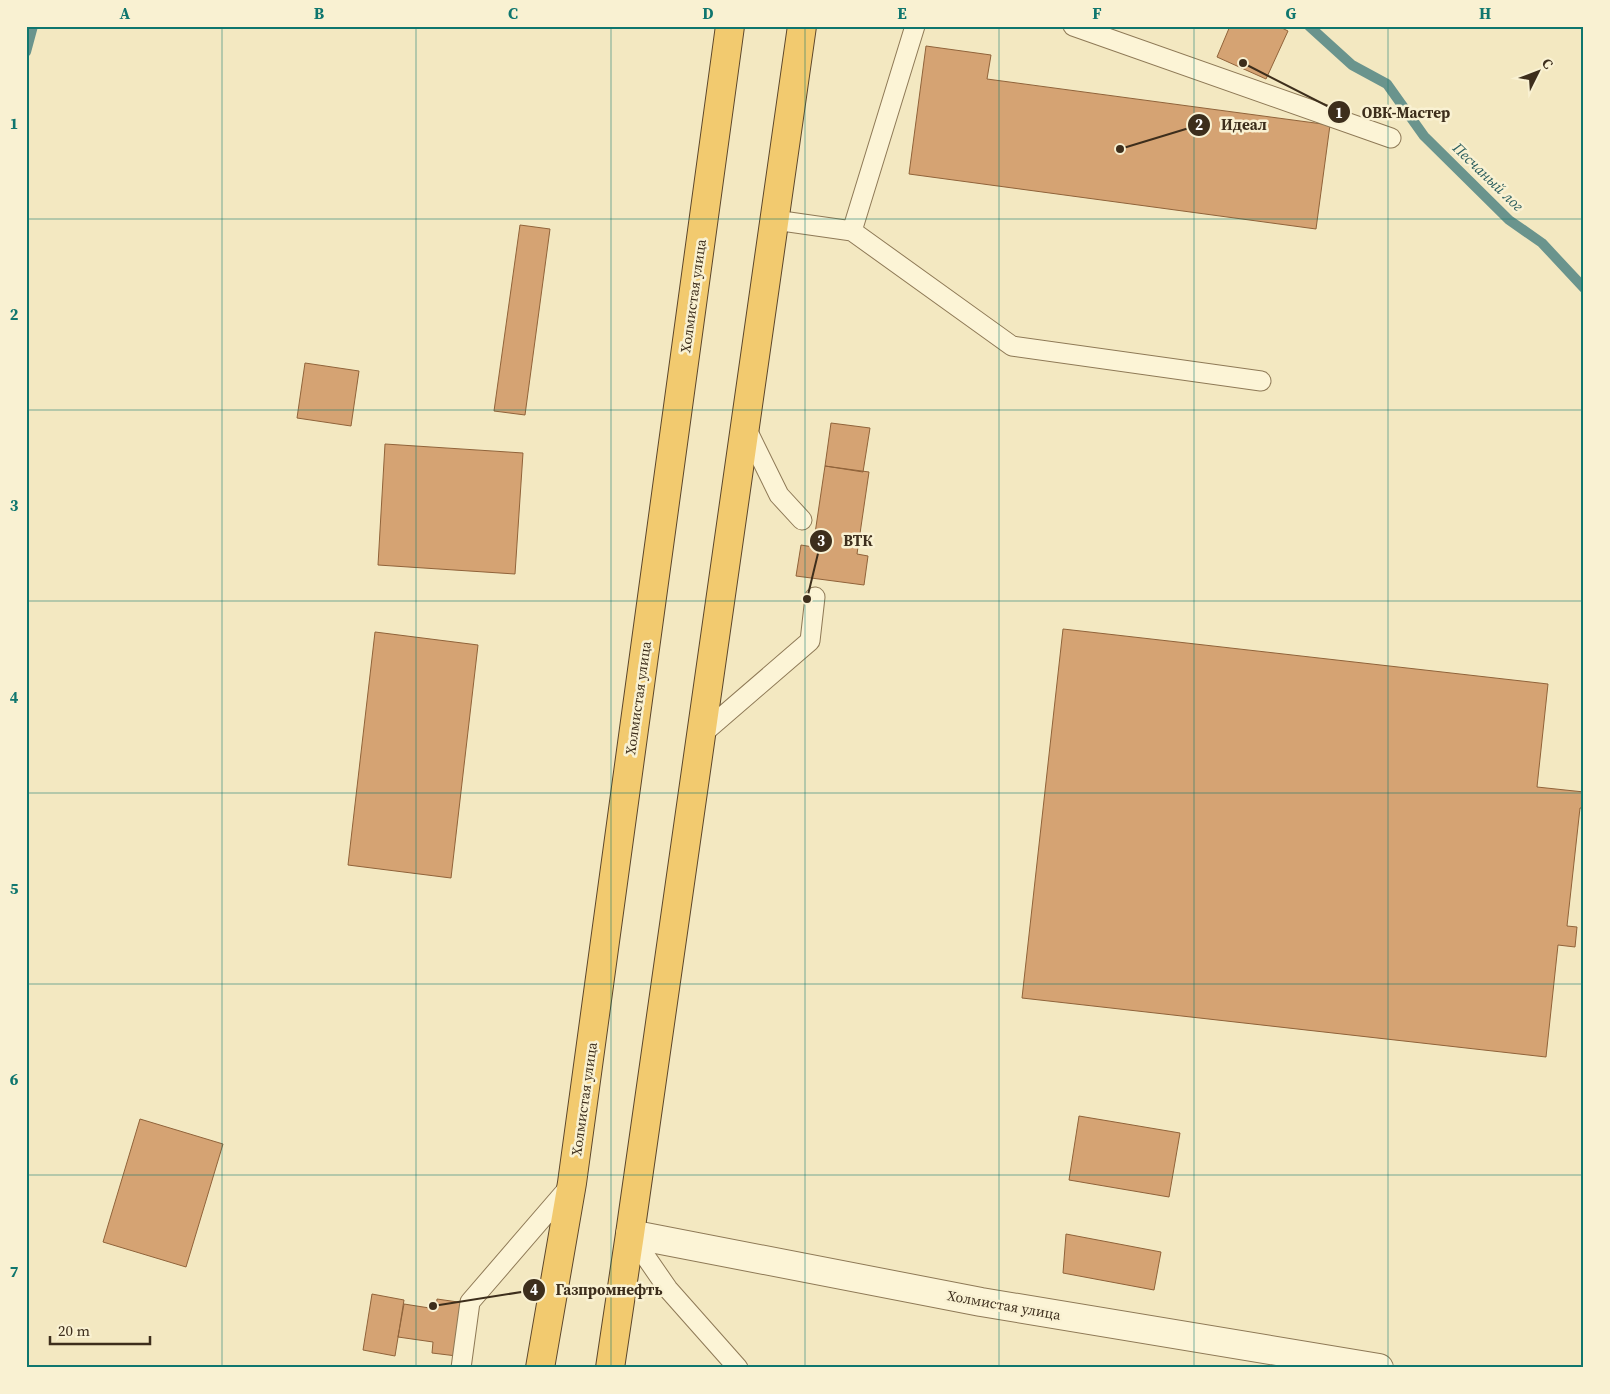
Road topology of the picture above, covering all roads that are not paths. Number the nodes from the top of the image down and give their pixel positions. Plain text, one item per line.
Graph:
1 (730, 26) edge
2 (802, 26) edge
3 (915, 26) edge
4 (1073, 26) edge
5 (1391, 138) dead end
6 (775, 220) junction
7 (852, 231) junction
8 (1261, 381) dead end
9 (745, 426) junction
10 (802, 520) dead end
11 (814, 598) dead end
12 (701, 735) junction
13 (572, 1183) junction
14 (630, 1234) junction
15 (461, 1368) edge
16 (540, 1368) edge
17 (610, 1368) edge
18 (738, 1368) edge
19 (1379, 1368) edge

1 - 13 highway, Холмистая улица
2 - 6 highway
3 - 7 lane
4 - 5 lane
6 - 7 lane
6 - 9 highway
7 - 8 lane
9 - 10 lane
9 - 12 highway
11 - 12 lane
12 - 14 highway
13 - 15 lane
13 - 16 highway, Холмистая улица
14 - 17 highway
14 - 18 lane
14 - 19 street, Холмистая улица

